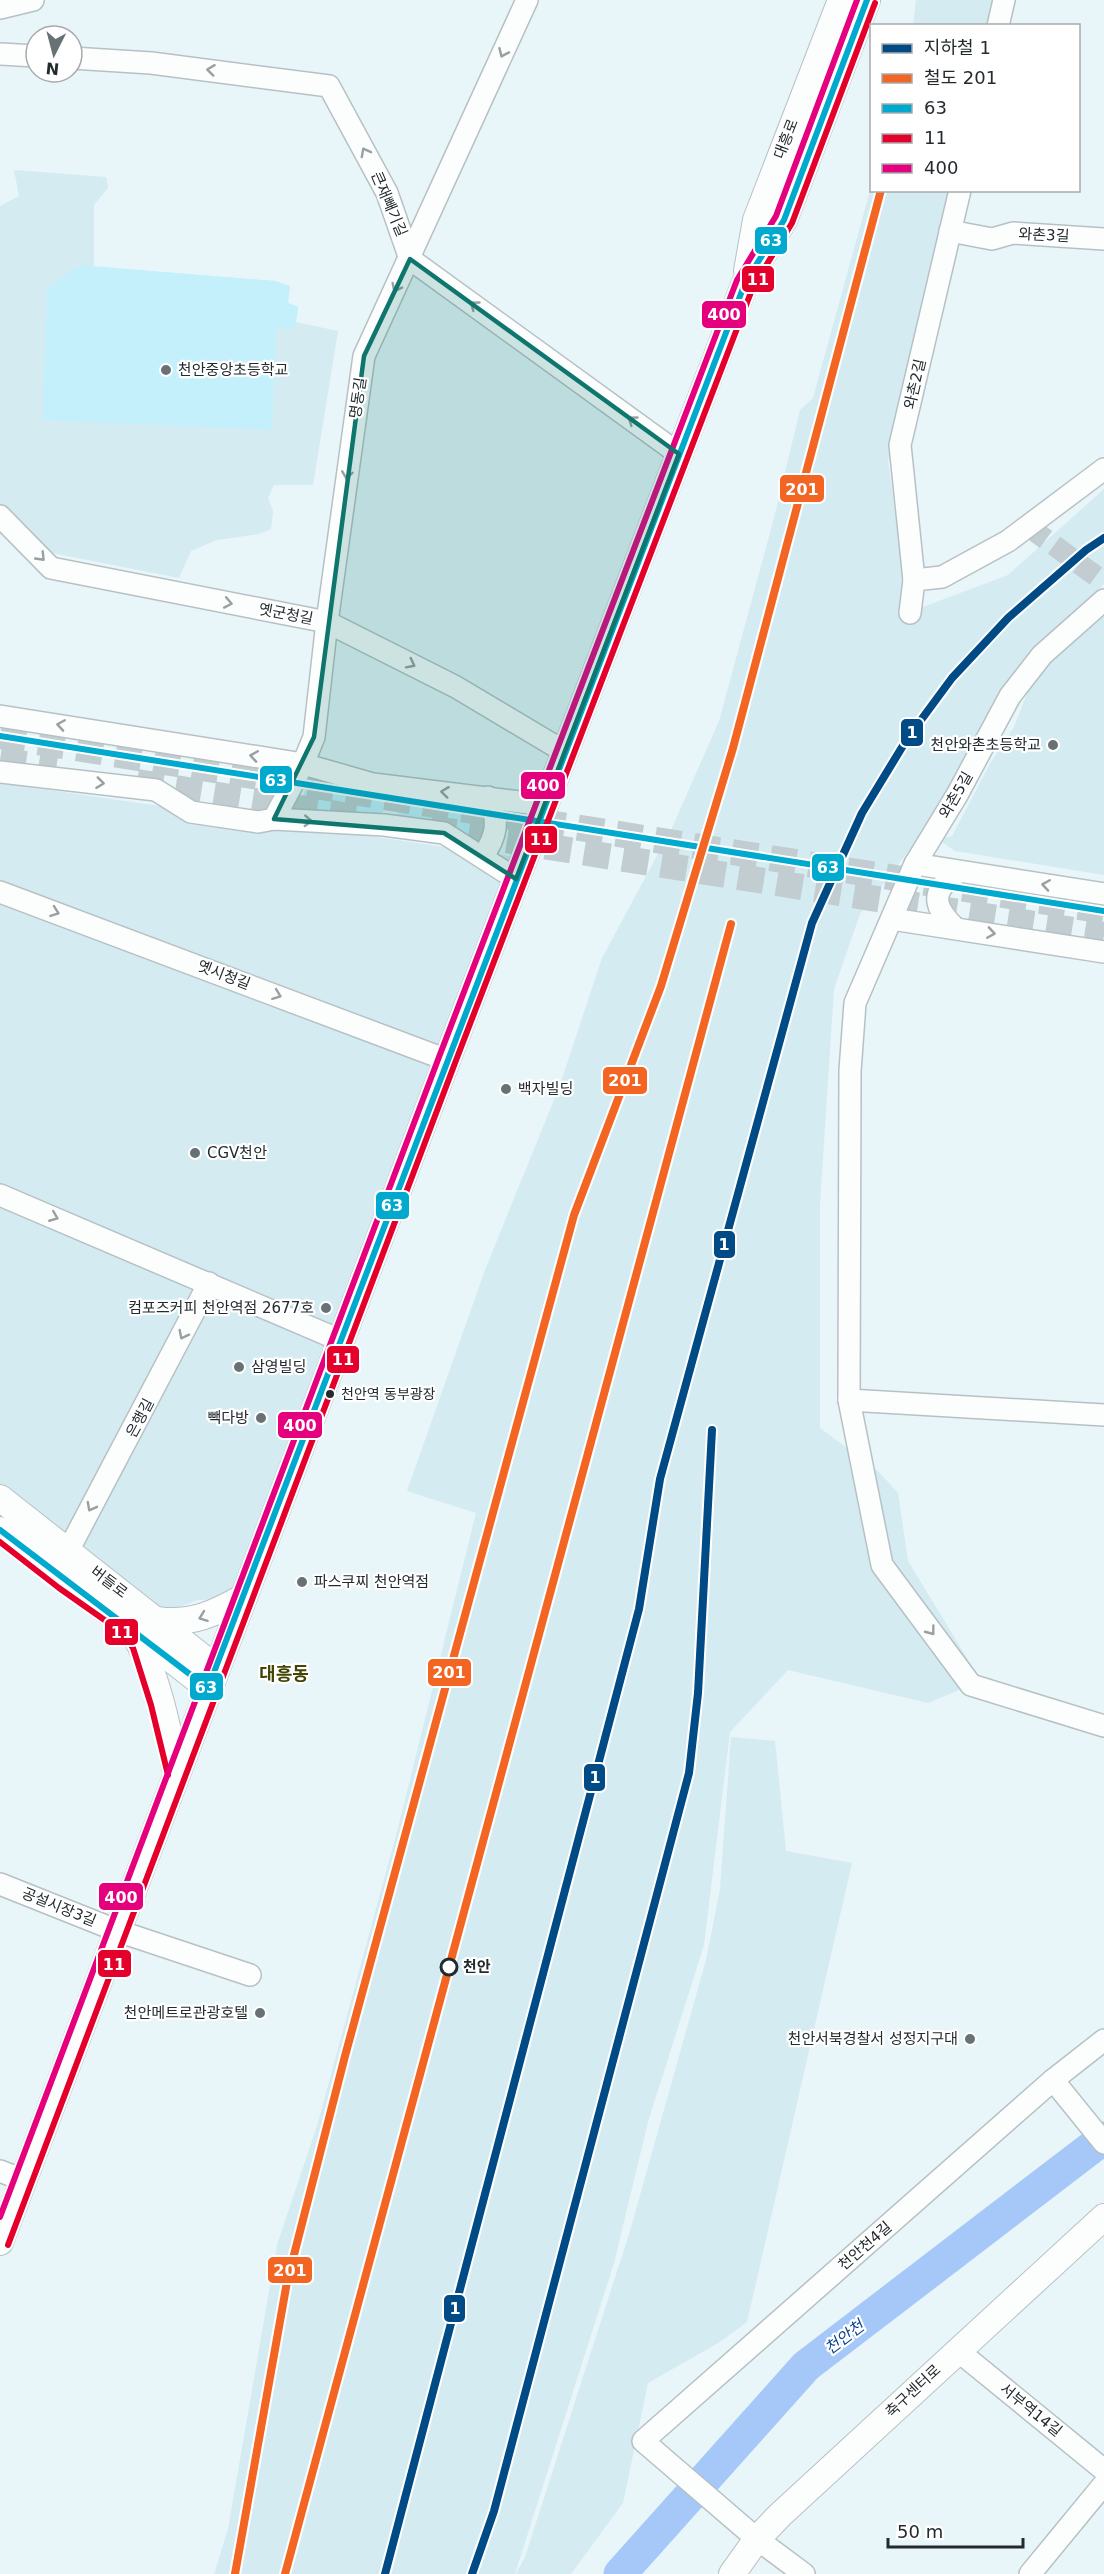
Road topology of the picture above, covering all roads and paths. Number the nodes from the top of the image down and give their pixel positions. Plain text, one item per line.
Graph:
1 (33, 0) edge
2 (527, 0) edge
3 (867, 0) edge
4 (1004, 0) edge
5 (0, 8) edge
6 (842, 12) edge
7 (998, 24) edge
8 (0, 54) edge
9 (24, 55) edge
10 (84, 59) edge
11 (960, 192) edge
12 (950, 231) junction
13 (1104, 239) edge
14 (410, 259) junction
15 (745, 283) junction
16 (679, 454) junction
17 (1104, 469) edge
18 (0, 516) edge
19 (914, 580) junction
20 (1104, 600) edge
21 (910, 613) dead end
22 (327, 622) junction
23 (0, 716) edge
24 (565, 752) junction
25 (303, 764) junction
26 (0, 772) edge
27 (488, 798) junction
28 (544, 805) junction
29 (274, 819) junction
30 (482, 857) junction
31 (915, 864) junction
32 (959, 872) junction
33 (516, 879) junction
34 (0, 892) edge
35 (1104, 894) edge
36 (891, 919) junction
37 (954, 927) junction
38 (1104, 952) edge
39 (447, 1060) junction
40 (0, 1195) edge
41 (209, 1283) junction
42 (342, 1341) junction
43 (849, 1400) junction
44 (1104, 1415) edge
45 (0, 1498) edge
46 (0, 1530) edge
47 (68, 1551) junction
48 (243, 1597) junction
49 (159, 1620) junction
50 (130, 1627) junction
51 (212, 1678) junction
52 (1104, 1726) edge
53 (177, 1773) junction
54 (0, 1884) edge
55 (118, 1931) junction
56 (250, 1975) dead end
57 (1104, 2040) edge
58 (1053, 2080) junction
59 (1104, 2144) edge
60 (12, 2176) edge
61 (1104, 2217) edge
62 (0, 2242) edge
63 (957, 2350) junction
64 (1104, 2470) edge
65 (1104, 2484) edge
66 (758, 2539) junction
67 (732, 2574) edge
68 (804, 2574) edge
69 (1030, 2574) edge

1 - 5 street
2 -> 14 street, 명동길
3 - 15 street, 대흥로
4 - 7 street
6 - 15 street
8 - 9 street
14 -> 10 street, 큰재빼기길
11 - 12 street, 와촌2길
12 - 13 street, 와촌3길
12 - 19 street, 와촌2길
16 -> 14 street
14 -> 22 street, 명동길
15 - 16 street, 대흥로
16 - 24 street, 대흥로
17 - 19 street
18 -> 22 street, 옛군청길
19 - 21 street, 와촌2길
20 - 31 street, 와촌5길
22 -> 24 street, 옛군청길
22 - 25 street, 명동길
25 -> 23 street
24 - 28 street, 대흥로
27 -> 25 street
25 - 29 street, 명동길
26 -> 29 street
27 - 28 street
27 - 30 street
28 - 33 street, 대흥로
29 -> 30 street
30 - 33 street
31 - 32 street
31 - 36 street, 와촌5길
35 -> 32 street
32 - 37 street
33 - 39 street, 대흥로
34 -> 39 street, 옛시청길
36 - 37 street
36 - 43 street, 와촌5길
37 -> 38 street
39 - 42 street, 대흥로
40 -> 41 street
41 - 42 street
41 -> 47 street, 은행길
42 - 48 street, 대흥로
43 - 44 street
43 -> 52 street, 와촌5길
45 - 47 street, 버들로
46 - 50 street, 버들로
47 - 49 street, 버들로
48 -> 49 street
48 - 51 street, 대흥로
49 - 51 street, 버들로
50 - 51 street, 버들로
50 - 53 street
51 - 53 street, 대흥로
53 - 55 street, 대흥로
54 - 55 street, 공설시장3길
55 - 56 street, 공설시장3길
55 - 60 street, 대흥로
57 - 58 street, 천안천4길
58 - 59 street
58 - 66 street, 천안천4길
60 - 62 street, 대흥로
61 - 63 street, 축구센터로
63 - 64 street, 서부역14길
63 - 66 street, 축구센터로
65 - 69 street
66 - 67 street, 축구센터로
66 - 68 street

